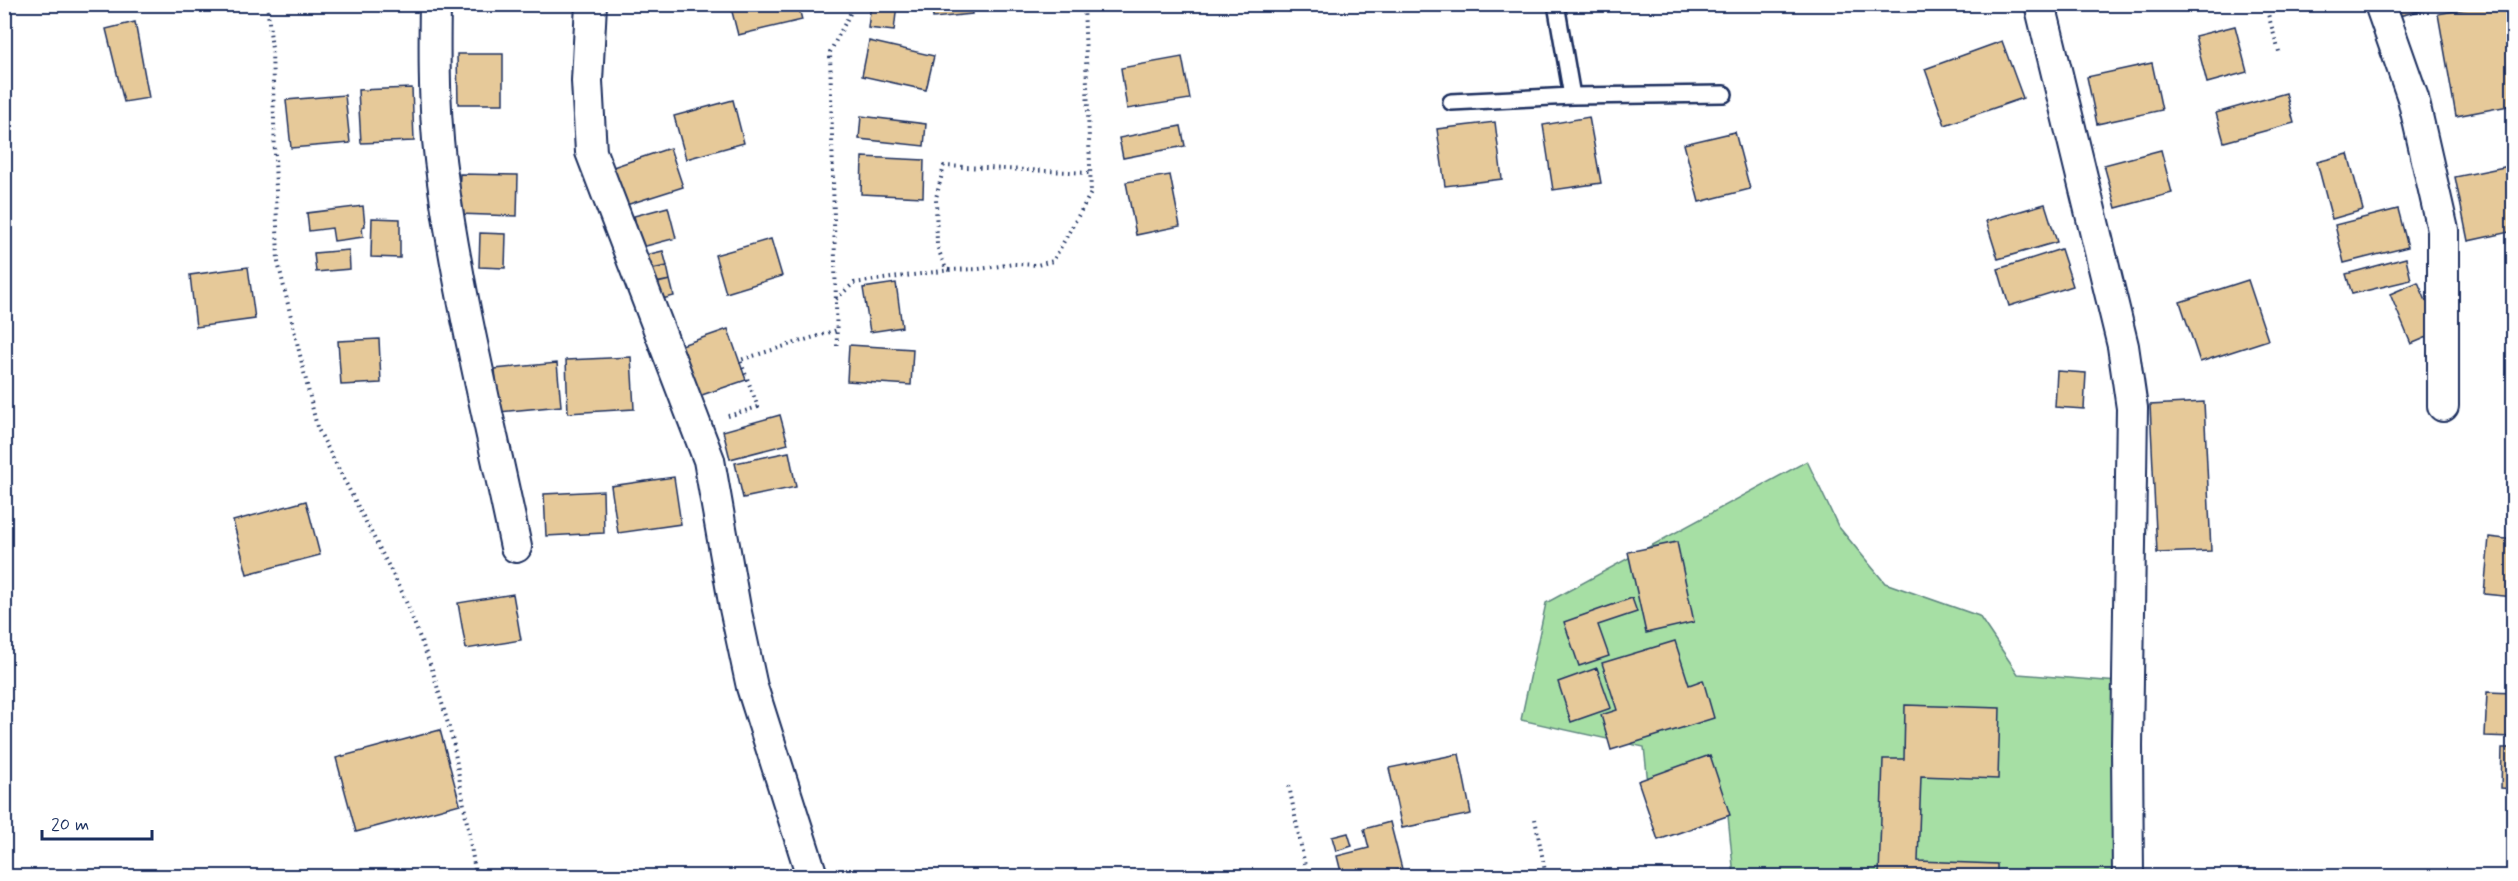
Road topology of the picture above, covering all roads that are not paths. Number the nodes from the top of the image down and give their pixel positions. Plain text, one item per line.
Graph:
1 (435, 4) edge
2 (591, 4) edge
3 (1556, 4) edge
4 (2040, 4) edge
5 (2380, 4) edge
6 (1724, 94) dead end
7 (1572, 96) junction
8 (1451, 102) dead end
9 (2443, 406) dead end
10 (516, 547) dead end
11 (812, 876) edge
12 (2128, 876) edge

1 - 10 street
2 - 11 street
3 - 7 lane
4 - 12 street
5 - 9 street
6 - 7 lane
7 - 8 lane

